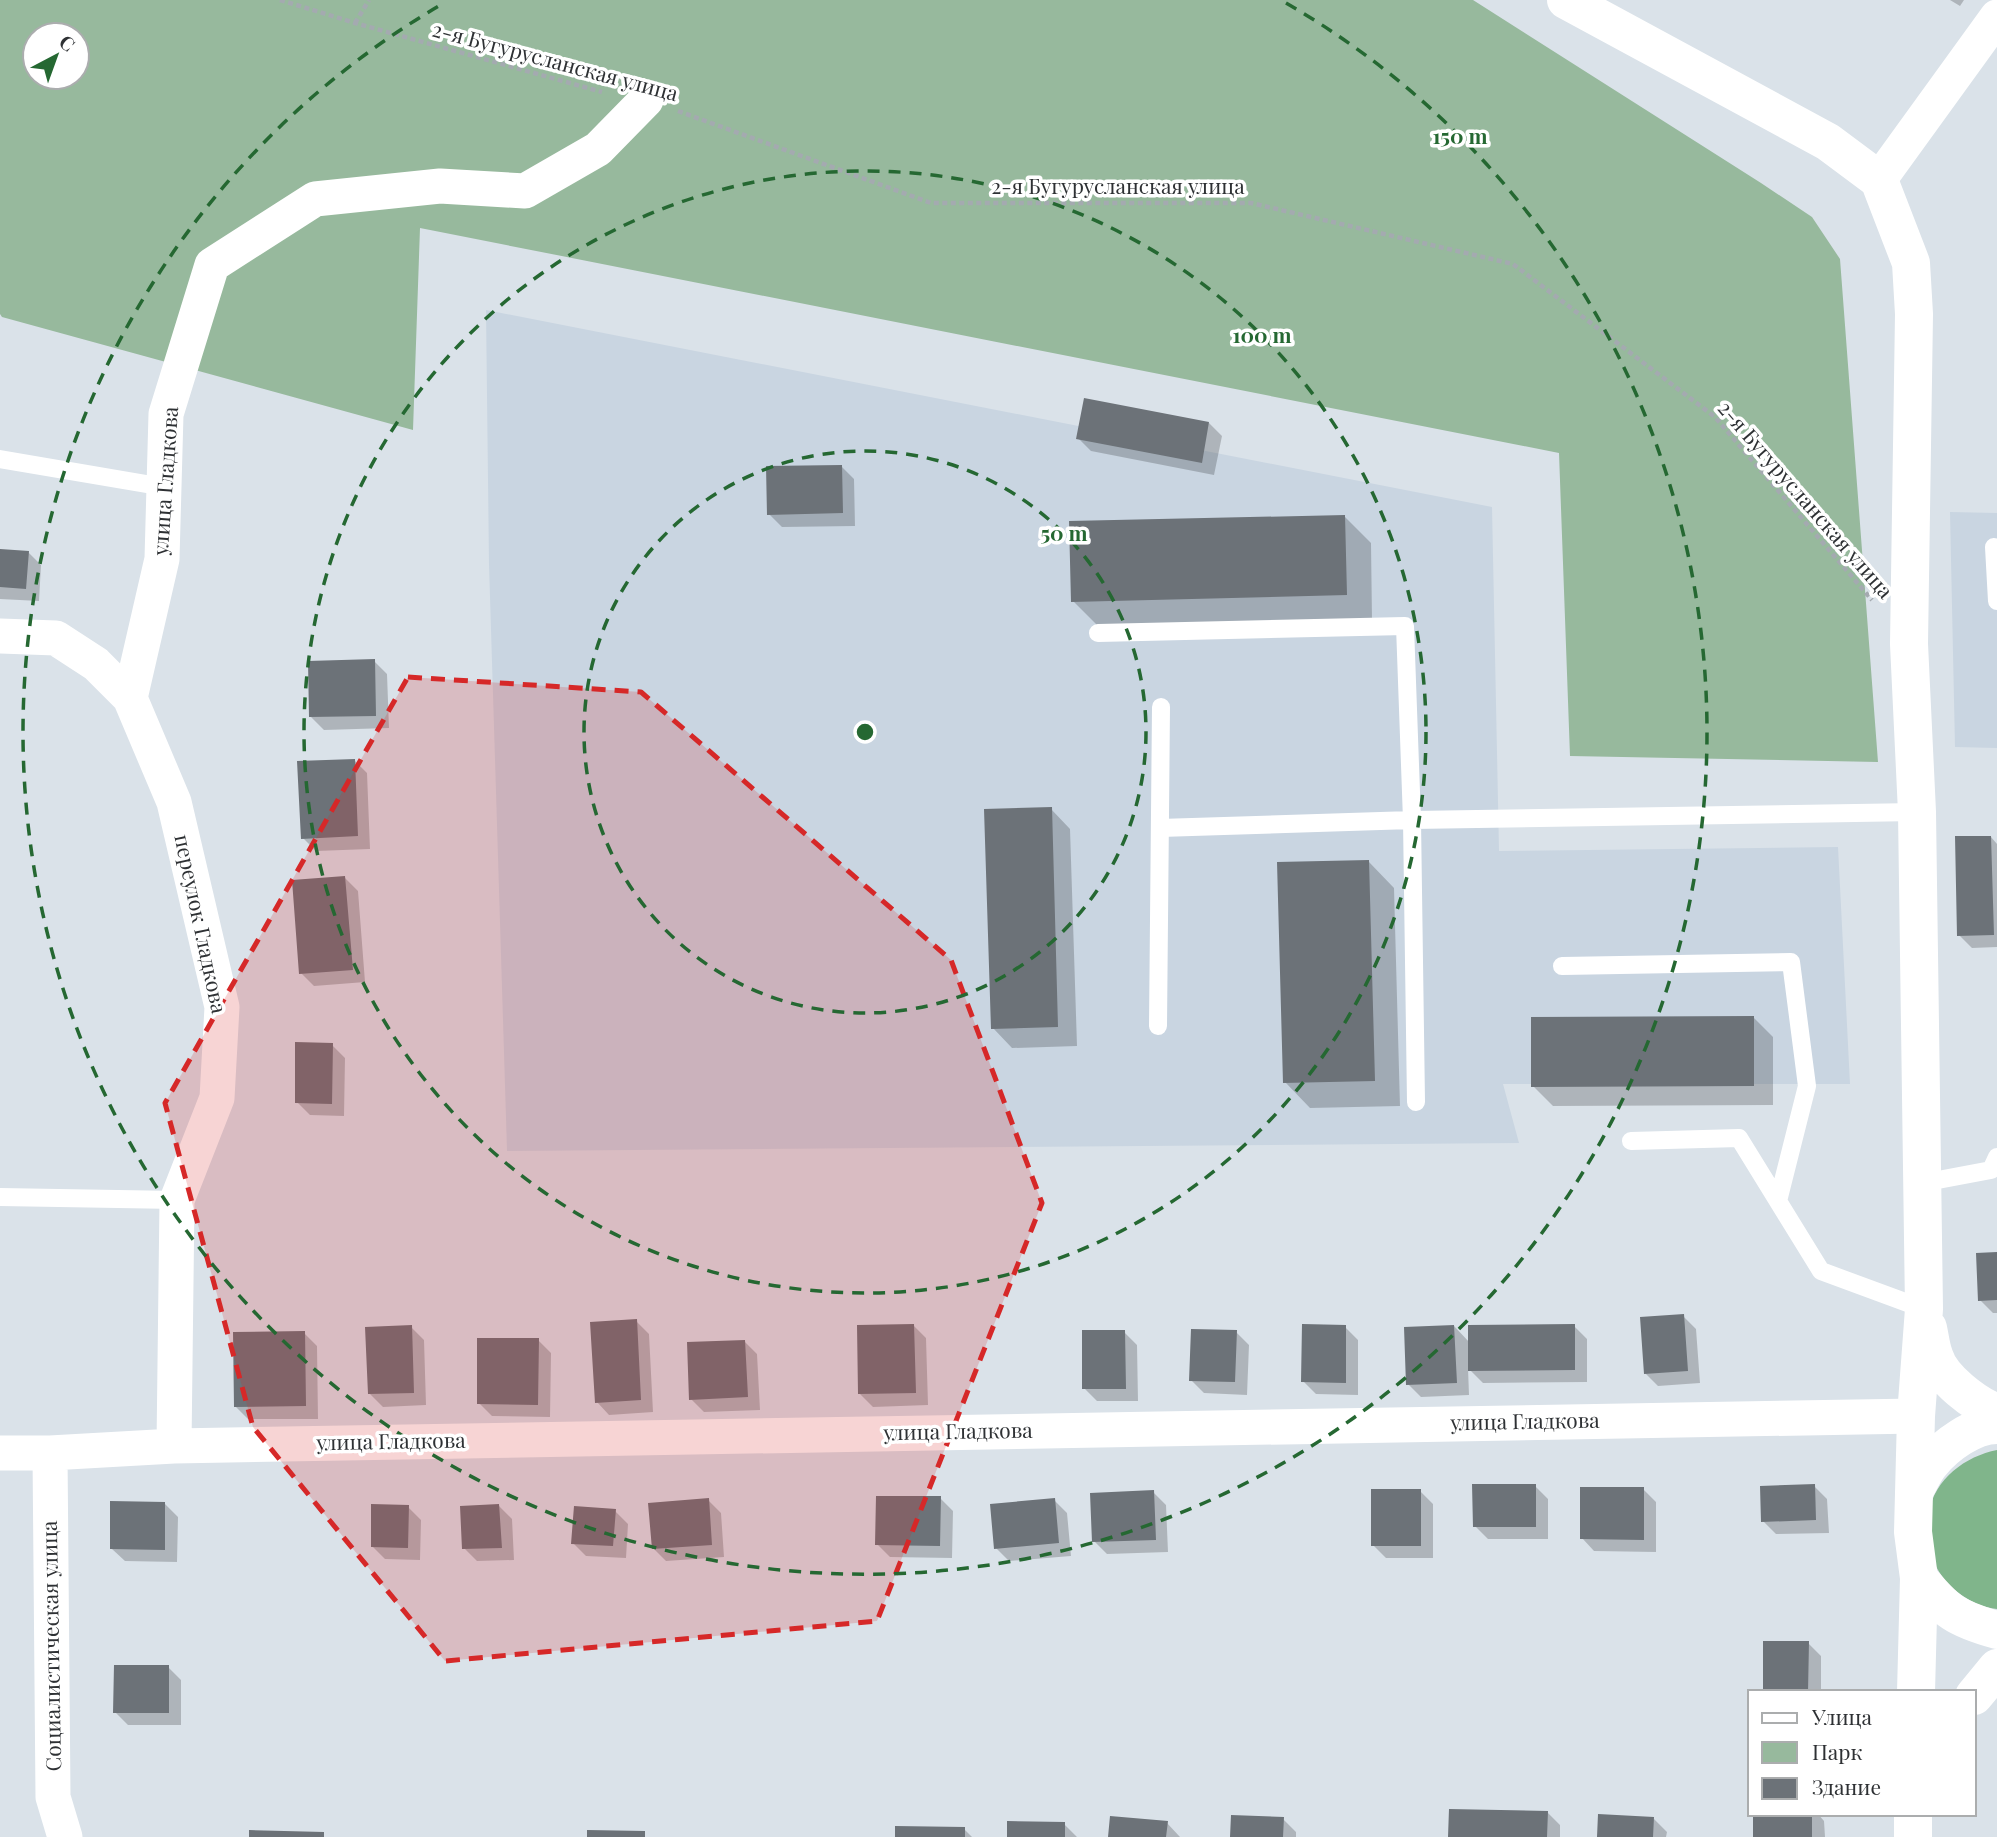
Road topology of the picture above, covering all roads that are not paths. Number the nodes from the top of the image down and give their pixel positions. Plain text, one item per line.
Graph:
1 (1566, 0) edge
2 (1997, 17) edge
3 (646, 100) road end
4 (1879, 180) junction
5 (0, 459) edge
6 (164, 487) junction
7 (1994, 548) dead end
8 (1997, 601) edge
9 (1098, 633) dead end
10 (0, 636) edge
11 (130, 698) junction
12 (1161, 707) dead end
13 (1917, 812) junction
14 (1412, 820) junction
15 (1160, 828) junction
16 (1562, 965) dead end
17 (1158, 1026) dead end
18 (1416, 1102) dead end
19 (1631, 1141) dead end
20 (1995, 1166) edge
21 (1922, 1183) junction
22 (0, 1197) edge
23 (177, 1200) junction
24 (1778, 1201) junction
25 (1924, 1309) junction
26 (1997, 1413) edge
27 (1916, 1416) junction
28 (1997, 1425) edge
29 (174, 1446) junction
30 (0, 1453) edge
31 (50, 1453) junction
32 (1914, 1492) junction
33 (1919, 1578) junction
34 (1997, 1630) edge
35 (1997, 1668) edge
36 (1916, 1690) edge
37 (1976, 1694) edge
38 (1913, 1816) edge
39 (65, 1837) edge
40 (1913, 1837) edge

1 - 4 street
2 - 4 street
3 - 6 street, улица Гладкова
4 - 13 street
5 - 6 lane
6 - 11 street, улица Гладкова
7 - 8 lane
9 - 14 lane
10 - 11 street
11 - 23 street, переулок Гладкова
12 - 15 lane
13 - 14 lane
13 - 21 street
14 - 15 lane
14 - 18 lane
15 - 17 lane
16 - 24 lane
19 - 24 lane
20 - 21 lane
21 - 25 street
22 - 23 lane
23 - 29 street, переулок Гладкова
24 - 25 lane
25 - 26 street
25 - 27 street
27 - 29 street, улица Гладкова
27 - 32 street
28 - 32 street
29 - 31 street, улица Гладкова
30 - 31 street, улица Гладкова
31 - 39 street, Социалистическая улица
32 - 33 street
33 - 34 street
33 - 36 street
35 - 37 street
38 - 40 street

